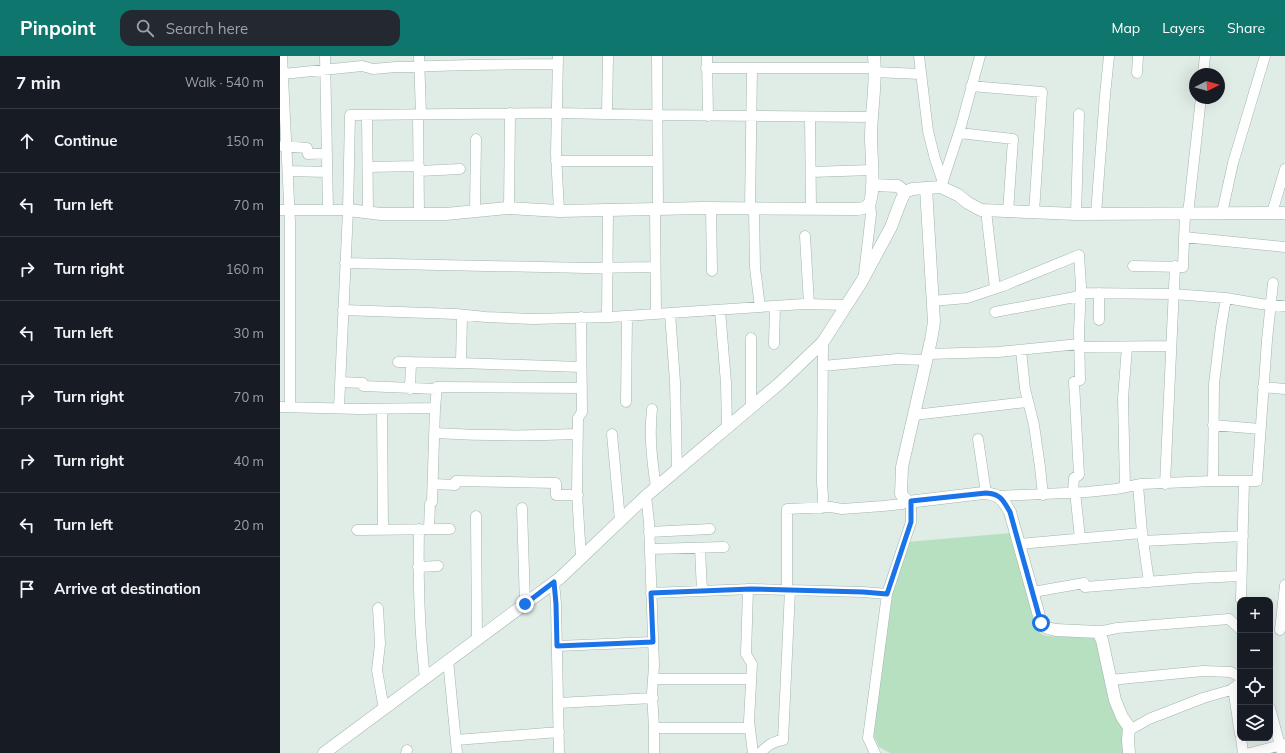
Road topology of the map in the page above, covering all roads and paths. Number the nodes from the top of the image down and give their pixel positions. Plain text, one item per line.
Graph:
1 (282, 56) edge
2 (325, 56) edge
3 (608, 56) edge
4 (657, 56) edge
5 (707, 56) edge
6 (919, 56) edge
7 (980, 56) edge
8 (1109, 56) edge
9 (1138, 56) edge
10 (1206, 56) edge
11 (1265, 56) edge
12 (558, 60) edge
13 (419, 61) edge
14 (875, 65) edge
15 (706, 68) junction
16 (752, 68) junction
17 (1204, 68) edge
18 (326, 70) junction
19 (1137, 73) dead end
20 (283, 74) junction
21 (920, 74) junction
22 (971, 86) junction
23 (1200, 104) edge
24 (283, 109) edge
25 (557, 112) junction
26 (510, 113) junction
27 (419, 114) junction
28 (607, 114) junction
29 (1079, 114) dead end
30 (367, 115) junction
31 (657, 115) junction
32 (708, 116) junction
33 (752, 116) junction
34 (810, 117) junction
35 (872, 117) junction
36 (958, 133) junction
37 (476, 139) dead end
38 (284, 146) edge
39 (327, 153) junction
40 (657, 160) junction
41 (556, 161) junction
42 (368, 167) junction
43 (419, 168) junction
44 (460, 169) dead end
45 (1285, 169) edge
46 (872, 170) junction
47 (327, 172) junction
48 (811, 172) junction
49 (285, 175) edge
50 (942, 184) junction
51 (872, 185) junction
52 (926, 188) junction
53 (905, 192) junction
54 (870, 203) junction
55 (509, 208) junction
56 (710, 208) junction
57 (752, 208) junction
58 (656, 209) junction
59 (812, 209) junction
60 (285, 210) edge
61 (328, 210) junction
62 (348, 210) junction
63 (608, 210) junction
64 (476, 211) junction
65 (558, 211) junction
66 (986, 211) junction
67 (368, 212) junction
68 (1008, 212) junction
69 (1034, 212) junction
70 (1222, 213) junction
71 (1272, 213) junction
72 (1285, 213) edge
73 (420, 214) junction
74 (1076, 214) junction
75 (1096, 214) junction
76 (1186, 214) junction
77 (805, 236) dead end
78 (1184, 237) junction
79 (1285, 247) edge
80 (346, 262) junction
81 (1133, 266) dead end
82 (1175, 266) junction
83 (655, 267) junction
84 (607, 268) junction
85 (712, 271) dead end
86 (864, 279) junction
87 (1273, 283) dead end
88 (995, 288) junction
89 (1099, 293) junction
90 (1080, 294) junction
91 (1173, 294) junction
92 (1226, 298) junction
93 (932, 301) junction
94 (809, 304) junction
95 (847, 305) junction
96 (1271, 305) junction
97 (775, 306) junction
98 (1285, 306) edge
99 (760, 308) junction
100 (343, 310) junction
101 (720, 310) junction
102 (285, 311) edge
103 (995, 312) dead end
104 (670, 313) junction
105 (656, 314) junction
106 (462, 315) junction
107 (626, 316) junction
108 (581, 317) junction
109 (607, 317) junction
110 (1099, 320) dead end
111 (751, 338) dead end
112 (823, 342) junction
113 (774, 344) dead end
114 (1079, 346) junction
115 (1171, 346) junction
116 (1127, 347) junction
117 (1021, 350) junction
118 (927, 357) junction
119 (398, 362) dead end
120 (411, 362) junction
121 (461, 363) junction
122 (822, 366) junction
123 (581, 367) junction
124 (340, 382) junction
125 (1263, 387) junction
126 (582, 388) junction
127 (410, 389) junction
128 (437, 389) junction
129 (1285, 389) edge
130 (626, 402) dead end
131 (1027, 402) junction
132 (285, 407) edge
133 (752, 407) junction
134 (339, 408) junction
135 (435, 408) junction
136 (382, 409) junction
137 (652, 409) dead end
138 (914, 415) junction
139 (1213, 426) junction
140 (727, 428) junction
141 (1260, 429) junction
142 (435, 433) junction
143 (578, 434) junction
144 (612, 434) dead end
145 (978, 439) dead end
146 (677, 470) junction
147 (1213, 481) junction
148 (1244, 481) junction
149 (433, 484) junction
150 (1165, 484) junction
151 (1138, 485) junction
152 (656, 487) junction
153 (1126, 487) junction
154 (1074, 492) junction
155 (986, 493) junction
156 (578, 495) junction
157 (1043, 495) junction
158 (646, 496) junction
159 (998, 496) junction
160 (909, 501) junction
161 (522, 508) dead end
162 (822, 508) junction
163 (476, 516) dead end
164 (620, 520) junction
165 (424, 529) junction
166 (450, 529) dead end
167 (357, 530) dead end
168 (383, 530) junction
169 (710, 530) dead end
170 (649, 532) junction
171 (1243, 536) junction
172 (1143, 537) junction
173 (1080, 538) junction
174 (1019, 544) junction
175 (724, 547) dead end
176 (700, 548) junction
177 (650, 549) junction
178 (581, 558) junction
179 (438, 566) dead end
180 (418, 567) junction
181 (1241, 576) junction
182 (554, 582) junction
183 (1149, 582) junction
184 (1285, 585) edge
185 (748, 589) junction
186 (789, 590) junction
187 (702, 591) junction
188 (1033, 592) junction
189 (651, 593) junction
190 (887, 594) junction
191 (1240, 597) edge
192 (525, 604) junction
193 (378, 608) dead end
194 (1237, 627) edge
195 (1279, 630) edge
196 (1098, 632) junction
197 (477, 639) junction
198 (653, 642) junction
199 (557, 646) junction
200 (448, 660) junction
201 (1237, 675) edge
202 (425, 678) junction
203 (653, 679) junction
204 (751, 679) junction
205 (1110, 680) junction
206 (1236, 685) edge
207 (652, 698) junction
208 (558, 703) junction
209 (1238, 705) edge
210 (384, 709) junction
211 (1273, 718) edge
212 (654, 728) junction
213 (750, 728) junction
214 (1128, 731) junction
215 (559, 732) junction
216 (456, 740) junction
217 (1241, 741) edge
218 (1282, 748) edge
219 (329, 751) edge
220 (457, 753) edge
221 (559, 753) edge
222 (654, 753) edge
223 (753, 753) edge
224 (760, 753) edge
225 (875, 753) edge
226 (1129, 753) edge
227 (1243, 753) edge
228 (1250, 753) edge

1 - 20 street
2 - 18 street
3 - 28 street
4 - 31 street
5 - 15 street
6 - 21 street
7 - 22 street
8 - 75 street
9 - 19 street
10 - 17 street
11 - 70 street
12 - 13 street
12 - 25 street
13 - 18 street
13 - 27 street
14 - 16 street
14 - 21 street
14 - 35 street
15 - 16 street
15 - 32 street
16 - 33 street
18 - 20 street
18 - 39 street
20 - 24 street
21 - 50 street
22 - 36 street
22 - 69 street
23 - 76 street
24 - 38 street
25 - 26 street
25 - 28 street
25 - 41 street
26 - 27 street
26 - 55 street
27 - 30 street
27 - 43 street
28 - 31 street
29 - 74 street
30 - 42 street
30 - 62 street
31 - 32 street
31 - 40 street
32 - 33 street
33 - 34 street
33 - 57 street
34 - 35 street
34 - 48 street
35 - 46 street
36 - 50 street
36 - 68 street
37 - 64 street
38 - 39 street
38 - 49 street
39 - 47 street
40 - 41 street
40 - 58 street
41 - 65 street
42 - 43 street
42 - 67 street
43 - 44 street
43 - 73 street
45 - 71 street
46 - 48 street
46 - 51 street
47 - 49 street
47 - 61 street
48 - 59 street
49 - 60 street
50 - 52 street
50 - 66 street
51 - 53 street
51 - 54 street
52 - 53 street
52 - 93 street
53 - 86 street
54 - 59 street
54 - 86 street
55 - 64 street
55 - 65 street
56 - 57 street
56 - 58 street
56 - 85 street
57 - 59 street
57 - 99 street
58 - 63 street
58 - 83 street
60 - 61 street
60 - 102 street
61 - 62 street
62 - 67 street
62 - 80 street
63 - 65 street
63 - 84 street
64 - 73 street
66 - 68 street
66 - 88 street
67 - 73 street
68 - 69 street
69 - 74 street
70 - 71 street
70 - 76 street
71 - 72 street
74 - 75 street
75 - 76 street
76 - 78 street
77 - 94 street
78 - 79 street
78 - 82 street
80 - 84 street
80 - 100 street
81 - 82 street
82 - 91 street
83 - 84 street
83 - 105 street
84 - 109 street
86 - 95 street
87 - 96 street
88 - 90 street
88 - 93 street
89 - 90 street
89 - 91 street
89 - 110 street
90 - 103 street
90 - 114 street
91 - 92 street
91 - 115 street
92 - 96 street
92 - 139 street
93 - 118 street
94 - 95 street
94 - 97 street
95 - 112 street
96 - 98 street
96 - 125 street
97 - 99 street
97 - 113 street
99 - 101 street
100 - 106 street
100 - 124 street
101 - 104 street
101 - 140 street
102 - 132 street
104 - 105 street
104 - 146 street
105 - 107 street
106 - 108 street
106 - 121 street
107 - 109 street
107 - 130 street
108 - 109 street
108 - 123 street
111 - 133 street
112 - 122 street
112 - 133 street
114 - 116 street
114 - 117 street
114 - 154 street
115 - 116 street
115 - 150 street
116 - 153 street
117 - 118 street
117 - 131 street
118 - 122 street
118 - 138 street
119 - 120 street
120 - 121 street
120 - 127 street
121 - 123 street
122 - 162 street
123 - 126 street
124 - 127 street
124 - 134 street
125 - 129 street
125 - 141 street
126 - 128 street
126 - 143 street
127 - 128 street
128 - 135 street
131 - 138 street
131 - 157 street
132 - 134 street
133 - 140 street
134 - 136 street
135 - 136 street
135 - 142 street
136 - 168 street
137 - 152 street
138 - 160 street
139 - 141 street
139 - 147 street
140 - 146 street
141 - 148 street
142 - 143 street
142 - 149 street
143 - 156 street
144 - 164 street
145 - 155 street
146 - 152 street
147 - 148 street
147 - 150 street
148 - 171 street
149 - 156 street
149 - 165 street
150 - 151 street
151 - 153 street
151 - 172 street
152 - 158 street
153 - 154 street
154 - 157 street
154 - 173 street
155 - 159 street
155 - 160 street
156 - 178 street
157 - 159 street
158 - 164 street
158 - 170 street
159 - 174 street
160 - 162 street
160 - 190 street
161 - 192 street
162 - 186 street
163 - 197 street
164 - 178 street
165 - 166 street
165 - 168 street
165 - 180 street
167 - 168 street
169 - 170 street
170 - 177 street
171 - 172 street
171 - 181 street
172 - 173 street
172 - 183 street
173 - 174 street
174 - 188 street
175 - 176 street
176 - 177 street
176 - 187 street
177 - 189 street
178 - 182 street
179 - 180 street
180 - 202 street
181 - 183 street
181 - 191 street
182 - 192 street
182 - 199 street
183 - 188 street
184 - 195 street
185 - 186 street
185 - 187 street
185 - 204 street
186 - 190 street
186 - 224 street
187 - 189 street
188 - 196 street
189 - 198 street
190 - 225 street
192 - 197 street
193 - 210 street
194 - 196 street
196 - 205 street
197 - 200 street
198 - 199 street
198 - 203 street
199 - 208 street
200 - 202 street
200 - 216 street
201 - 205 street
202 - 210 street
203 - 204 street
203 - 207 street
204 - 213 street
205 - 214 street
206 - 209 street
206 - 214 street
207 - 208 street
207 - 212 street
208 - 215 street
210 - 219 street
211 - 218 street
212 - 213 street
212 - 222 street
213 - 223 street
214 - 226 street
215 - 216 street
215 - 221 street
216 - 220 street
217 - 227 street
218 - 228 street

